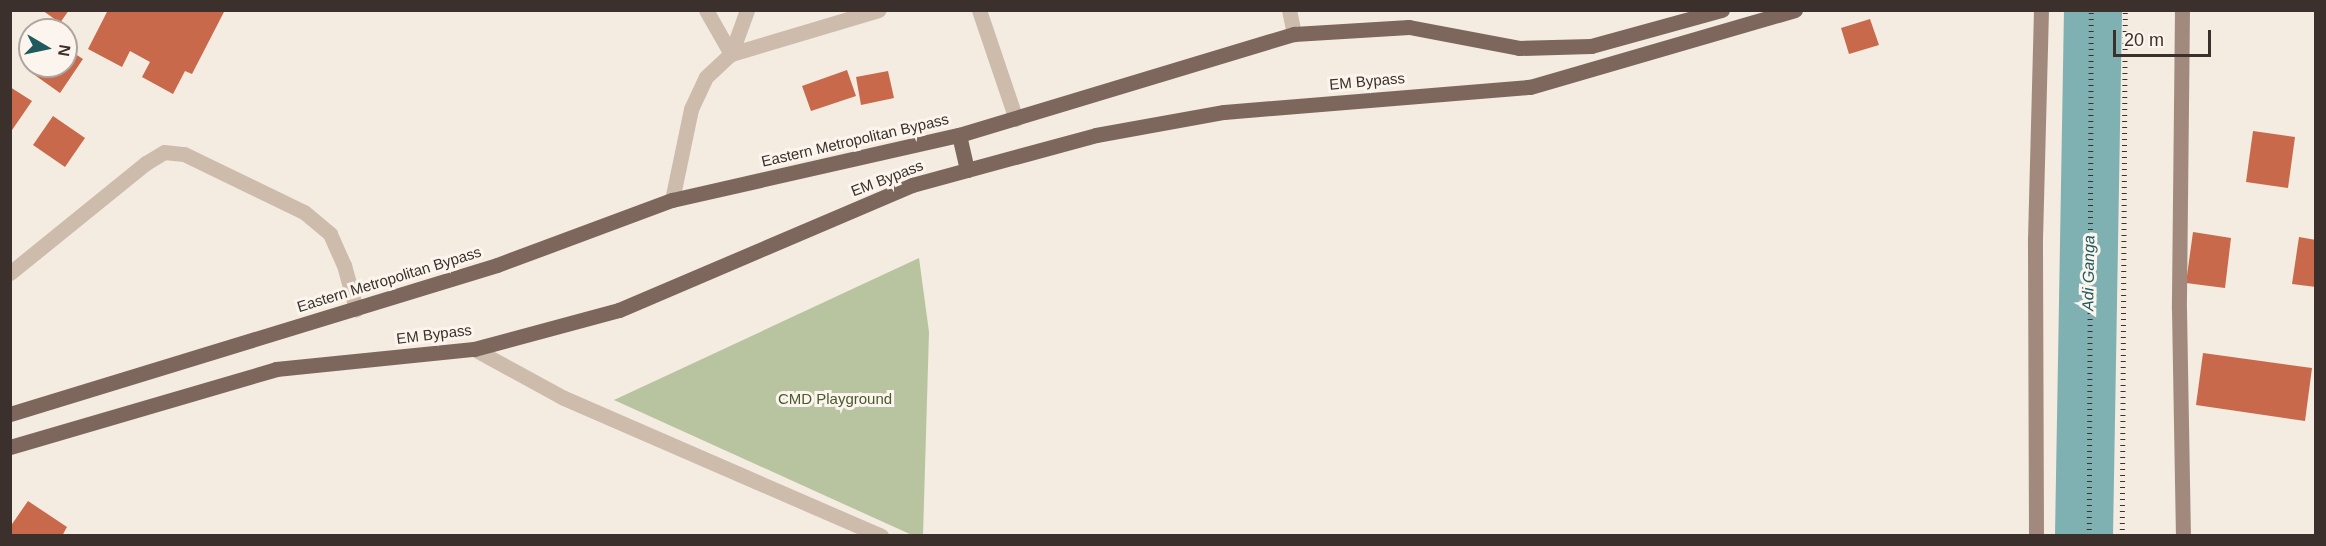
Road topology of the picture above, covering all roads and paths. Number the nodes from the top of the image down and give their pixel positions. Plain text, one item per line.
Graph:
1 (706, 10) edge
2 (747, 10) edge
3 (879, 10) edge
4 (979, 10) edge
5 (1289, 10) edge
6 (1722, 10) edge
7 (1795, 10) edge
8 (2041, 10) edge
9 (2182, 10) edge
10 (851, 15) edge
11 (1294, 34) junction
12 (730, 54) junction
13 (1017, 119) junction
14 (959, 135) junction
15 (967, 170) junction
16 (672, 200) junction
17 (10, 273) edge
18 (356, 309) junction
19 (474, 349) junction
20 (10, 414) edge
21 (10, 447) edge
22 (881, 536) edge
23 (2036, 536) edge
24 (2183, 536) edge

1 - 12 street
2 - 12 street
3 - 10 street
4 - 13 street
5 - 11 street
6 - 11 main road, Eastern Metropolitan Bypass
7 - 15 main road, EM Bypass
8 - 23 main road
9 - 24 main road
10 - 12 street
11 - 13 main road, Eastern Metropolitan Bypass
12 - 16 street
13 - 14 main road, Eastern Metropolitan Bypass
14 - 15 main road
14 - 16 main road, Eastern Metropolitan Bypass
15 - 19 main road, EM Bypass
16 - 18 main road, Eastern Metropolitan Bypass
17 - 18 street
18 - 20 main road, Eastern Metropolitan Bypass
19 - 21 main road, EM Bypass
19 - 22 street

